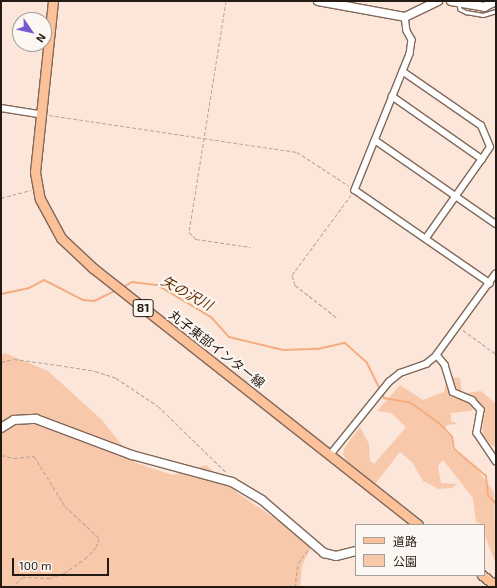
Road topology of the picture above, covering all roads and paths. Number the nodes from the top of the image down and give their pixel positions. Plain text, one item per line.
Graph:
1 (53, 1) edge
2 (226, 1) edge
3 (318, 1) edge
4 (438, 1) edge
5 (496, 1) edge
6 (455, 2) edge
7 (496, 11) edge
8 (405, 17) junction
9 (402, 72) junction
10 (392, 96) junction
11 (1, 108) edge
12 (40, 114) junction
13 (204, 138) junction
14 (375, 140) junction
15 (482, 159) junction
16 (37, 188) junction
17 (355, 190) junction
18 (456, 196) junction
19 (1, 198) edge
20 (496, 224) edge
21 (426, 238) junction
22 (250, 247) dead end
23 (496, 274) edge
24 (490, 283) junction
25 (336, 317) dead end
26 (460, 328) junction
27 (496, 354) edge
28 (437, 355) junction
29 (1, 362) edge
30 (1, 428) edge
31 (1, 455) edge
32 (330, 455) junction
33 (496, 461) edge
34 (231, 477) dead end
35 (415, 524) edge
36 (313, 544) junction
37 (355, 551) edge
38 (483, 576) edge
39 (496, 586) edge
40 (12, 587) edge
41 (295, 587) edge

1 - 12 main road, 丸子東部インター線 / 81
2 - 13 path
3 - 8 street
4 - 8 street
5 - 6 street
6 - 7 lane
8 - 9 street
9 - 10 street
9 - 15 street
10 - 14 street
10 - 15 street
11 - 12 street
12 - 13 path
12 - 16 main road, 丸子東部インター線 / 81
13 - 17 path
13 - 22 path
14 - 17 street
14 - 18 street
15 - 18 street
16 - 19 path
16 - 32 main road, 丸子東部インター線 / 81
17 - 21 street
17 - 25 path
18 - 20 street
18 - 21 street
21 - 24 street
23 - 24 street
24 - 26 street
26 - 27 path
26 - 28 street
28 - 32 street
28 - 33 street
29 - 34 path
30 - 36 street
31 - 40 path
32 - 35 main road, 丸子東部インター線 / 81
36 - 37 street
36 - 41 path
38 - 39 main road

